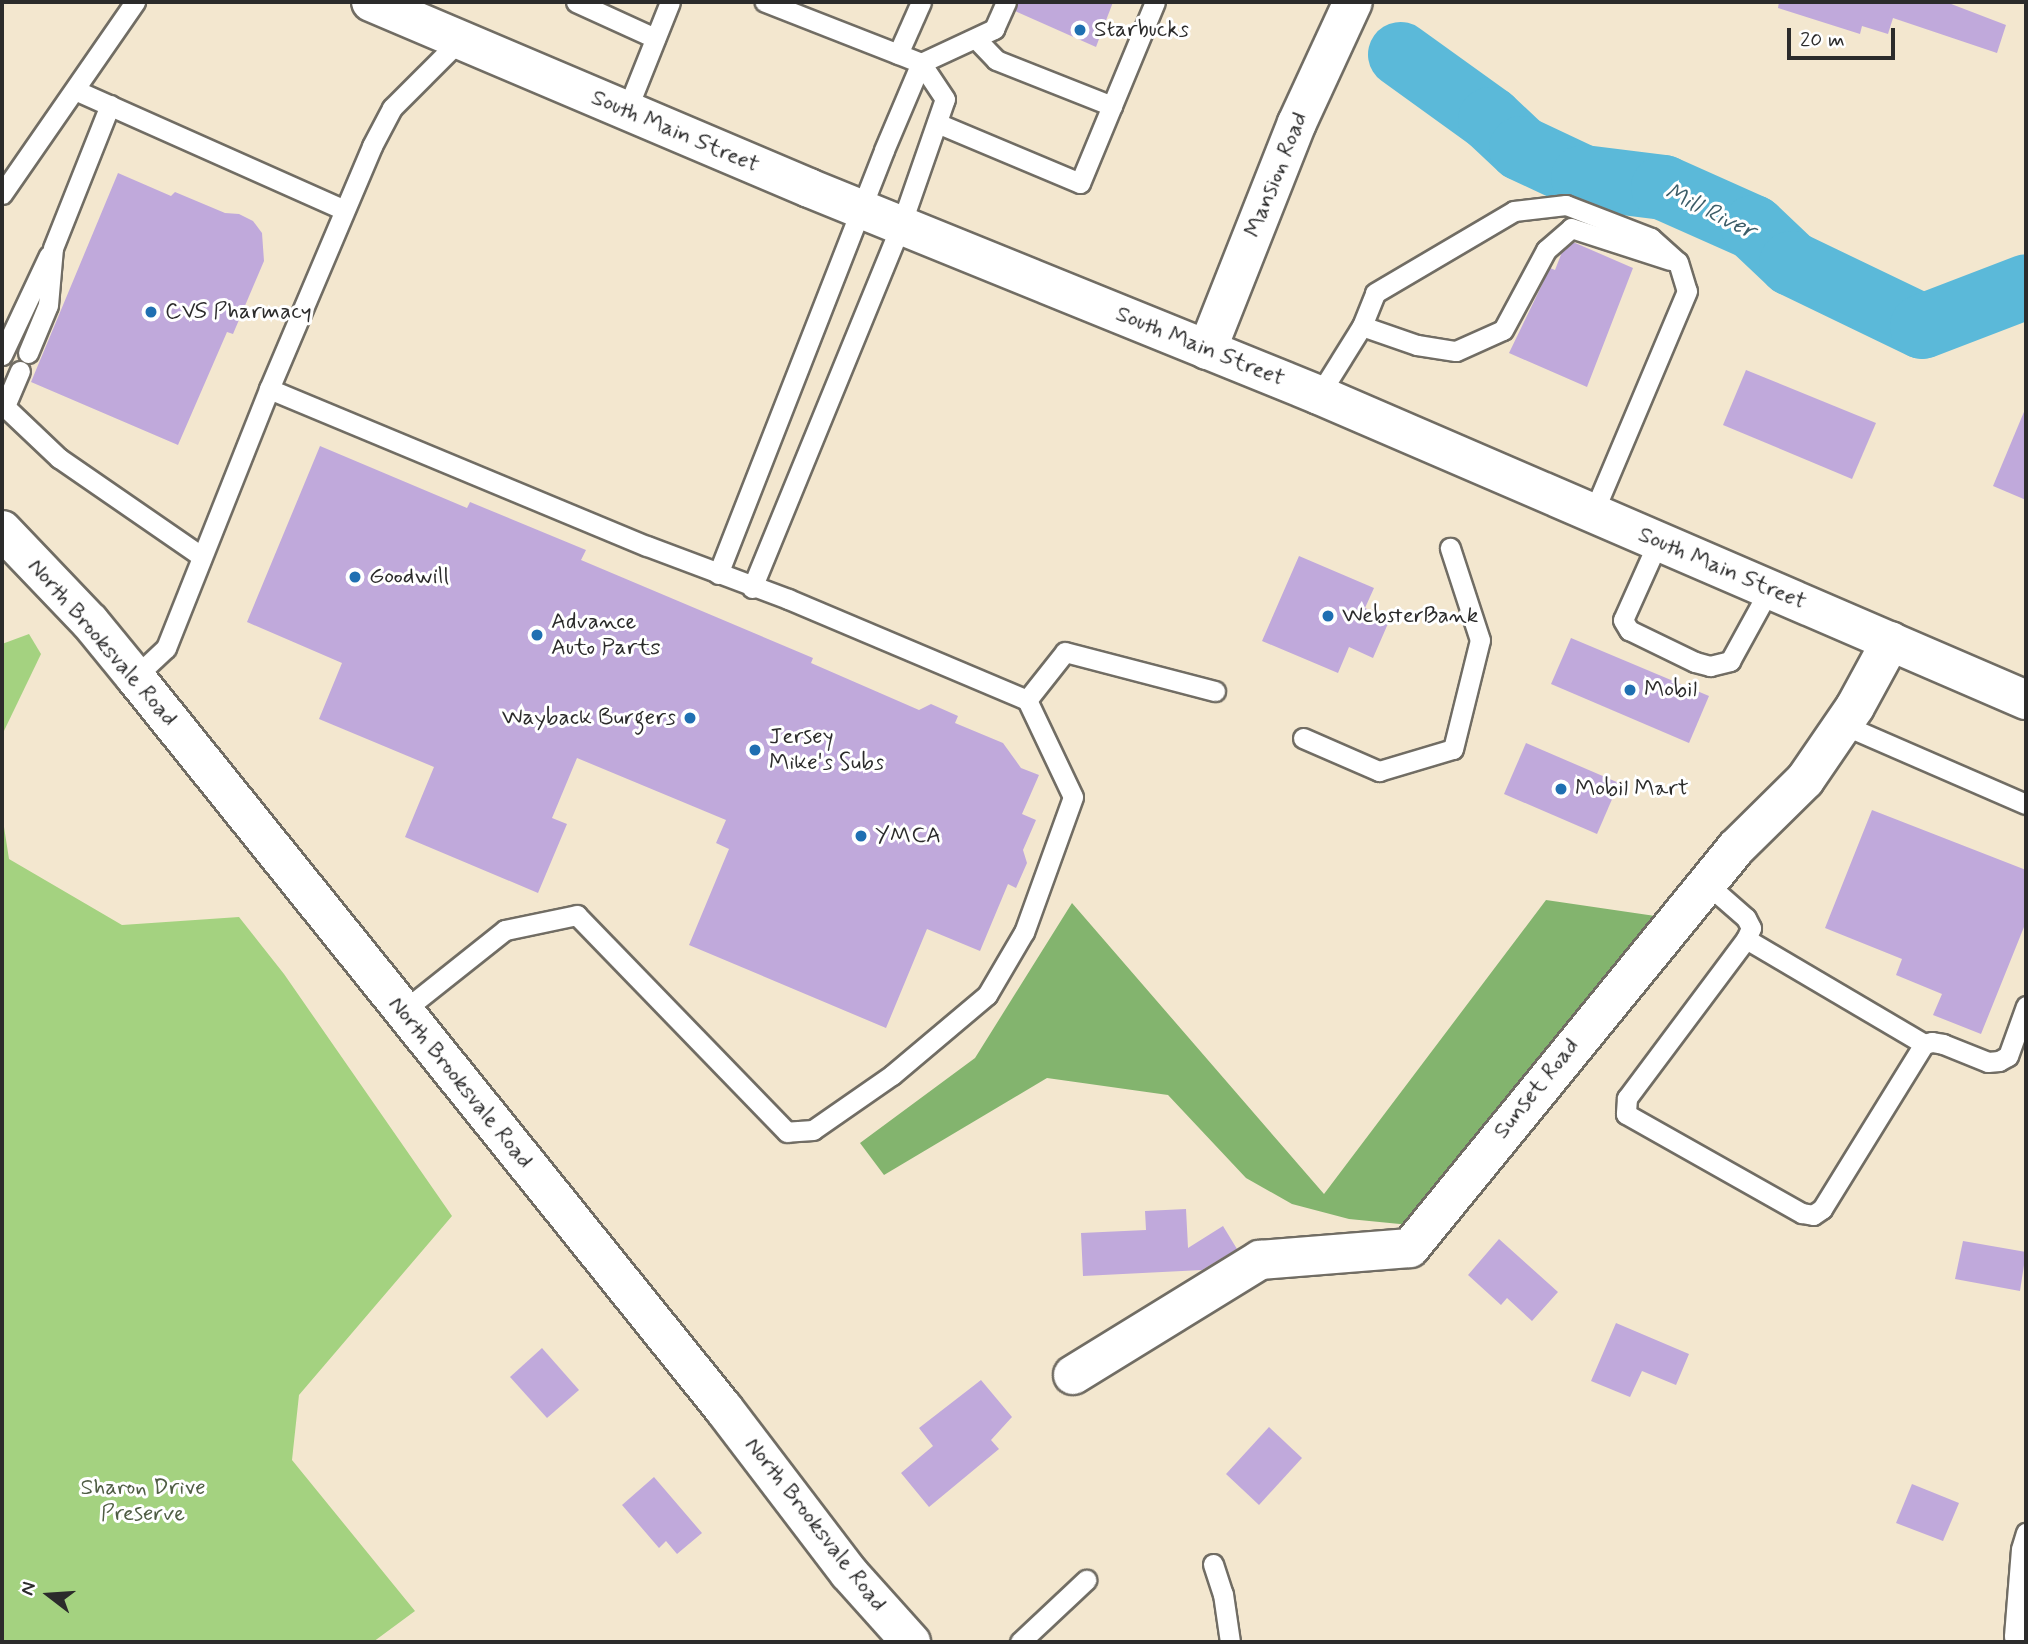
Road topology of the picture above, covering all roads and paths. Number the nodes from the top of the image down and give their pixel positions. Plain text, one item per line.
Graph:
1 (135, 2) edge
2 (576, 2) edge
3 (670, 2) edge
4 (765, 2) edge
5 (921, 2) edge
6 (1006, 2) edge
7 (1154, 2) edge
8 (1353, 2) edge
9 (376, 3) edge
10 (655, 38) junction
11 (976, 39) junction
12 (460, 40) junction
13 (898, 54) junction
14 (921, 63) junction
15 (75, 90) junction
16 (110, 105) junction
17 (1112, 106) junction
18 (626, 112) junction
19 (937, 123) junction
20 (2, 194) edge
21 (345, 210) junction
22 (862, 210) junction
23 (901, 225) junction
24 (53, 248) junction
25 (1678, 262) junction
26 (1362, 326) junction
27 (1208, 350) junction
28 (2, 355) edge
29 (269, 389) junction
30 (1318, 395) junction
31 (3, 405) edge
32 (1593, 514) junction
33 (2, 530) edge
34 (1658, 542) junction
35 (1450, 548) dead end
36 (201, 556) junction
37 (718, 574) junction
38 (752, 587) junction
39 (1769, 590) junction
40 (1891, 641) junction
41 (135, 677) junction
42 (1215, 691) dead end
43 (1027, 700) junction
44 (2026, 700) edge
45 (1844, 724) junction
46 (1303, 738) dead end
47 (2026, 804) edge
48 (1706, 883) junction
49 (1746, 939) junction
50 (2026, 1006) edge
51 (402, 1012) junction
52 (1924, 1044) junction
53 (1073, 1375) dead end
54 (2026, 1533) edge
55 (1213, 1564) dead end
56 (1086, 1580) dead end
57 (900, 1639) edge
58 (1020, 1642) edge
59 (1230, 1642) edge
60 (2016, 1642) edge

1 - 15 lane
2 - 10 lane
3 - 10 lane
4 - 13 lane
5 - 13 lane
6 - 11 lane
7 - 17 lane
8 - 27 main road, Mansion Road
9 - 12 main road, South Main Street
10 - 18 lane
11 - 14 lane
11 - 17 lane
12 - 18 main road, South Main Street
12 - 21 lane
13 - 14 lane
14 - 19 lane
14 - 22 lane
15 - 16 lane
15 - 20 lane
16 - 21 lane
16 - 24 lane
17 - 19 lane
18 - 22 main road, South Main Street
19 - 23 lane
21 - 29 lane
22 - 23 main road, South Main Street
22 - 37 lane
23 - 27 main road, South Main Street
23 - 38 lane
24 - 28 lane
24 - 31 lane
25 - 26 lane
25 - 26 lane
25 - 32 lane
26 - 30 lane
27 - 30 main road, South Main Street
29 - 36 lane
29 - 37 lane
30 - 32 main road, South Main Street
31 - 36 lane
32 - 34 main road, South Main Street
33 - 41 main road, North Brooksvale Road
34 - 39 main road, South Main Street
34 - 39 lane
35 - 46 lane
36 - 41 lane
37 - 38 lane
38 - 43 lane
39 - 40 main road, South Main Street
40 - 44 main road, South Main Street
40 - 45 main road, Sunset Road
41 - 51 main road, North Brooksvale Road
42 - 43 lane
43 - 51 lane
45 - 47 lane
45 - 48 main road, Sunset Road
48 - 49 lane
48 - 53 main road, Sunset Road
49 - 52 lane
49 - 52 lane
50 - 52 lane
51 - 57 main road, North Brooksvale Road
54 - 60 lane
55 - 59 lane
56 - 58 lane

